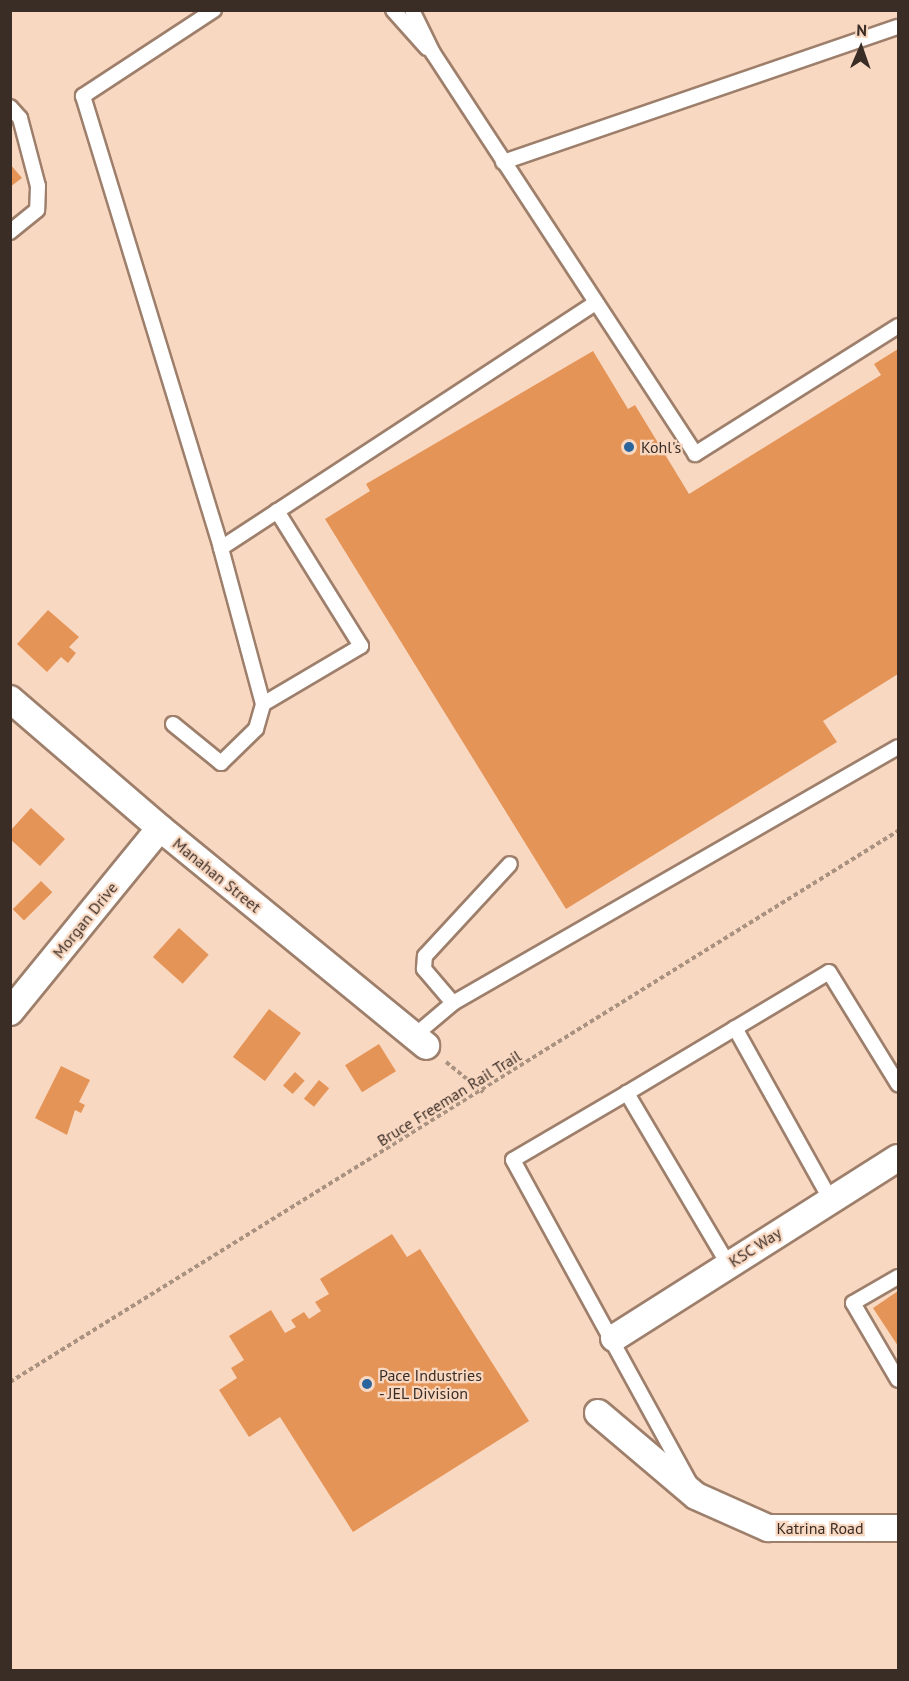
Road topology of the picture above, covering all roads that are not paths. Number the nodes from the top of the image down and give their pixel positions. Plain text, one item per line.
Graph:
1 (214, 10) edge
2 (393, 10) edge
3 (412, 10) edge
4 (898, 27) edge
5 (433, 53) junction
6 (10, 107) edge
7 (503, 162) junction
8 (38, 186) junction
9 (24, 196) dead end
10 (10, 232) edge
11 (595, 303) junction
12 (898, 326) edge
13 (277, 511) junction
14 (221, 548) junction
15 (10, 699) edge
16 (263, 704) junction
17 (173, 723) dead end
18 (898, 747) edge
19 (160, 828) junction
20 (510, 864) dead end
21 (453, 1002) junction
22 (10, 1012) edge
23 (735, 1028) junction
24 (420, 1041) joint
25 (898, 1084) edge
26 (627, 1093) junction
27 (898, 1158) edge
28 (830, 1199) junction
29 (728, 1264) junction
30 (898, 1277) edge
31 (614, 1338) junction
32 (898, 1380) edge
33 (598, 1413) dead end
34 (696, 1496) junction
35 (898, 1528) edge

1 - 14 lane
2 - 5 lane
3 - 5 lane
4 - 7 lane
5 - 7 lane
6 - 8 lane
7 - 11 lane
8 - 9 lane
8 - 10 lane
11 - 12 lane
11 - 13 lane
13 - 14 lane
13 - 16 lane
14 - 16 lane
15 - 19 street, Manahan Street
16 - 17 lane
18 - 21 lane
19 - 22 street, Morgan Drive
19 - 24 street, Manahan Street
20 - 21 lane
21 - 24 lane
23 - 25 lane
23 - 26 lane
23 - 28 lane
26 - 29 lane
26 - 31 lane
27 - 28 street, KSC Way
28 - 29 street, KSC Way
29 - 31 street, KSC Way
30 - 32 lane
31 - 34 lane
33 - 34 street, Katrina Road
34 - 35 street, Katrina Road

